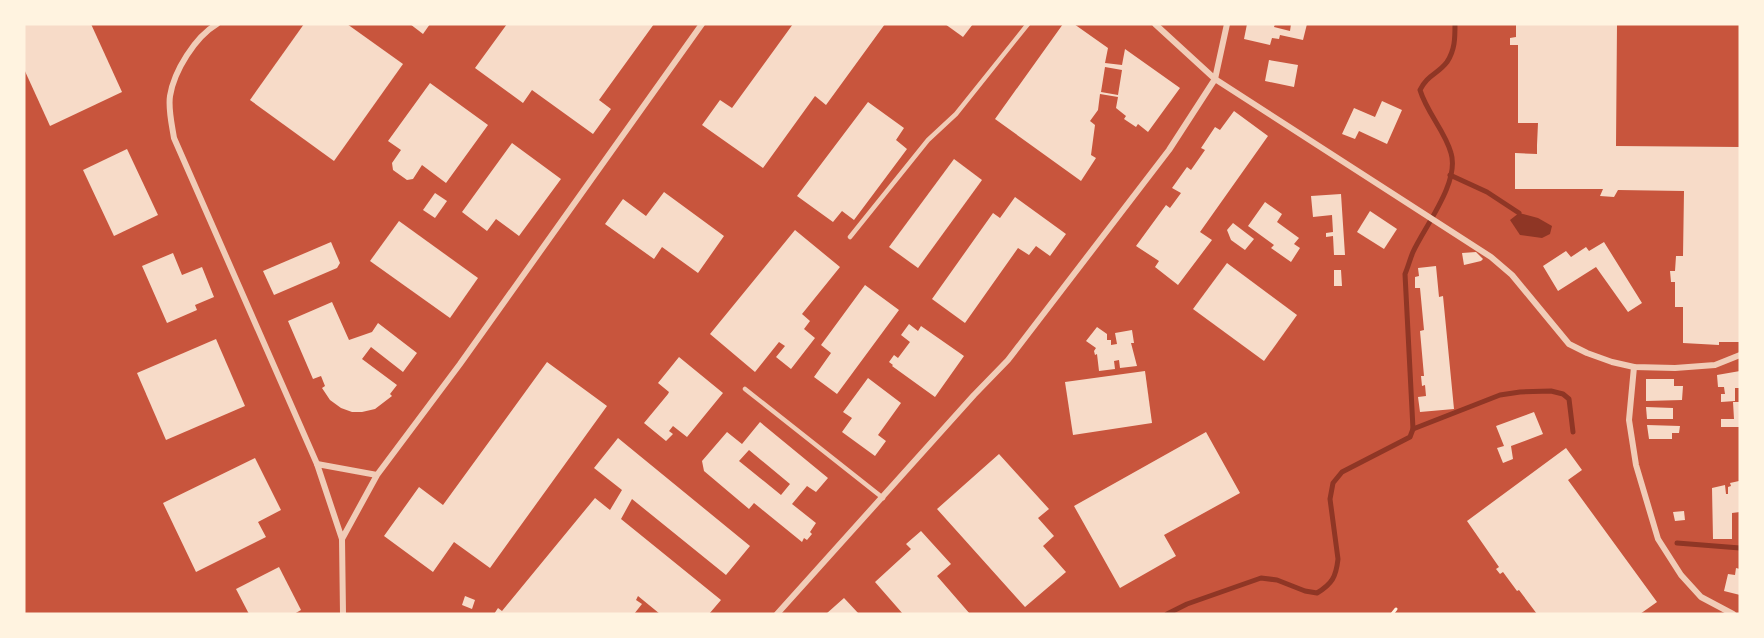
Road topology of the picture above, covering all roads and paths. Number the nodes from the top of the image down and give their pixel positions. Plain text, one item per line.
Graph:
1 (217, 24) edge
2 (702, 24) edge
3 (1028, 24) edge
4 (1155, 24) edge
5 (1227, 24) edge
6 (1215, 79) junction
7 (850, 237) dead end
8 (1740, 355) edge
9 (1635, 367) junction
10 (745, 389) dead end
11 (317, 464) junction
12 (377, 475) junction
13 (883, 498) junction
14 (342, 539) junction
15 (1395, 609) dead end
16 (779, 613) edge
17 (343, 614) edge
18 (1392, 614) edge
19 (1733, 614) edge

1 - 11 street
2 - 12 street
3 - 7 lane
4 - 6 street
5 - 6 street
6 - 9 street
6 - 13 street
8 - 9 street
9 - 19 street
10 - 13 lane
11 - 12 street
11 - 14 street
12 - 14 street
13 - 16 street
14 - 17 street
15 - 18 path

